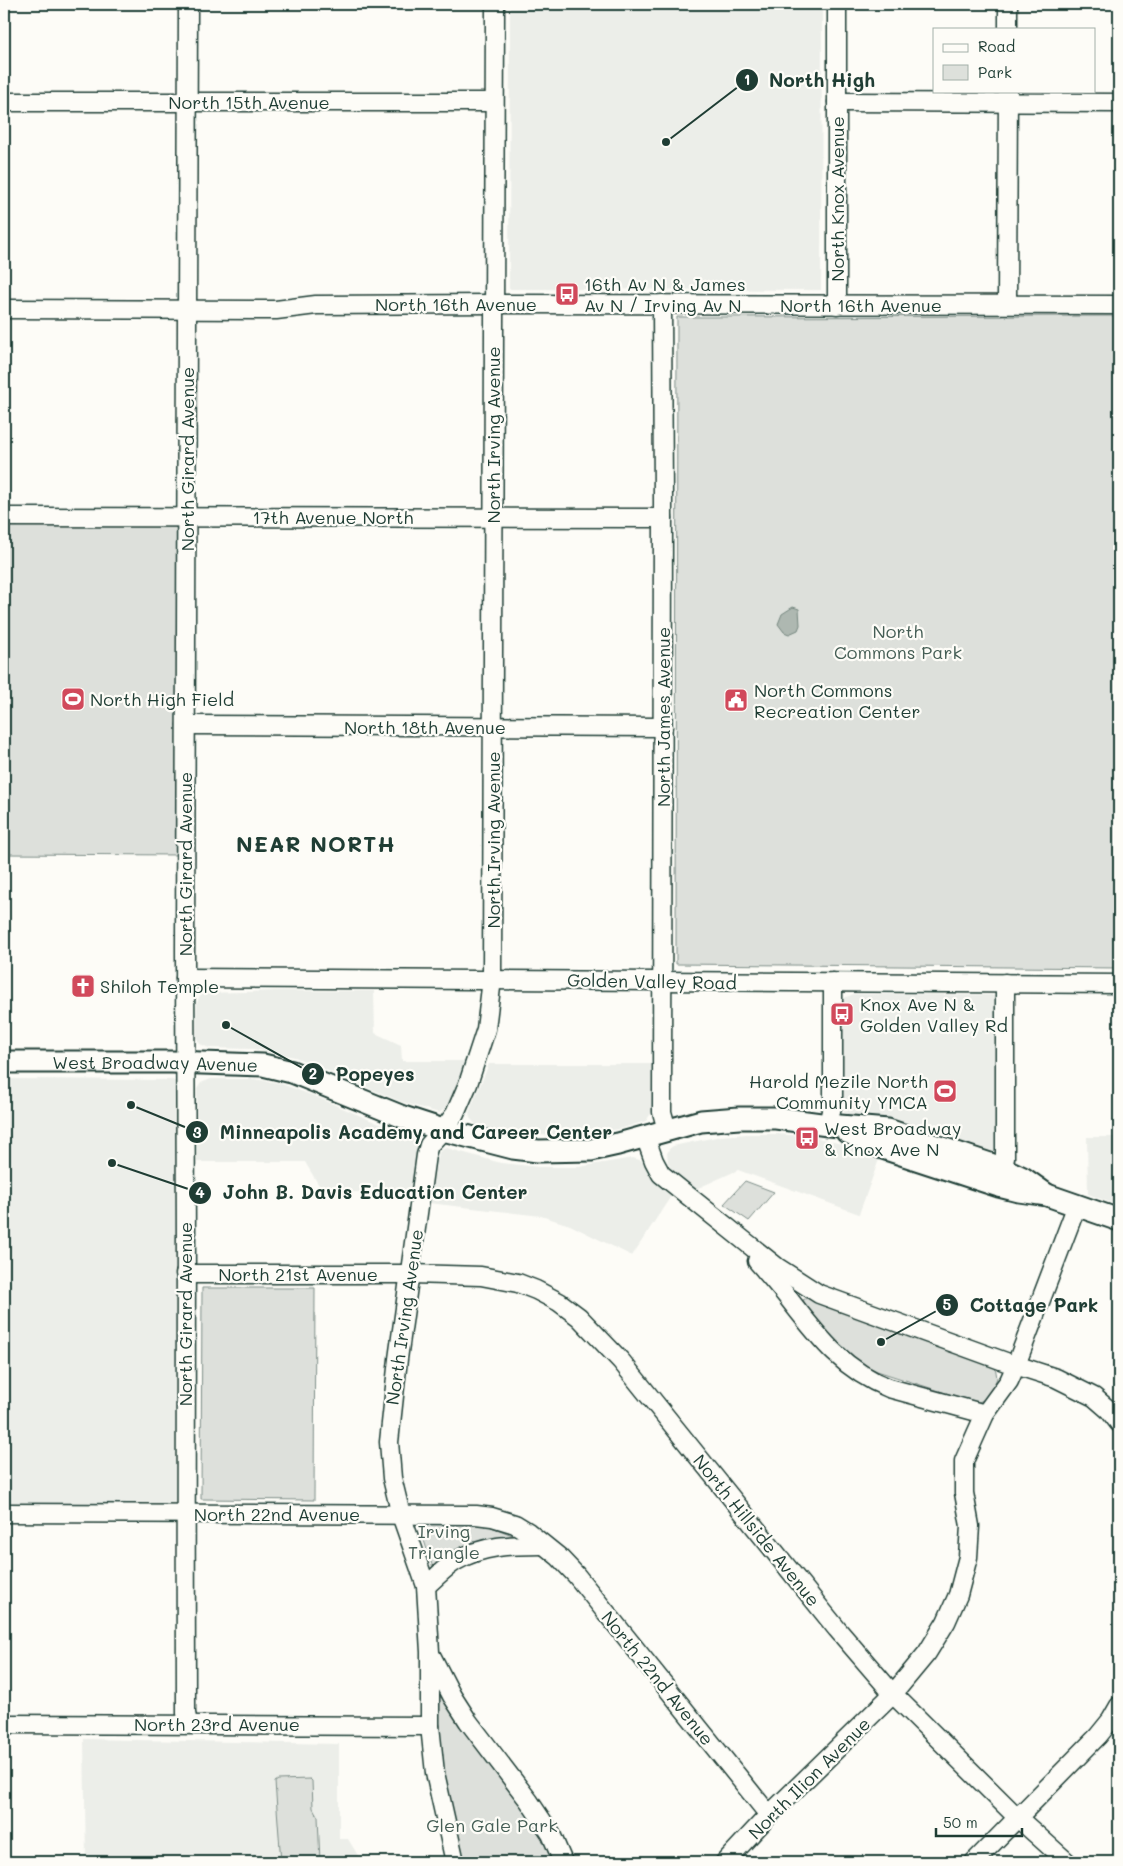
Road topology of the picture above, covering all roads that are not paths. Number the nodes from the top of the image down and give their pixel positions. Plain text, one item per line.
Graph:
1 (188, 4) edge
2 (495, 4) edge
3 (837, 4) edge
4 (1008, 4) edge
5 (1008, 28) edge
6 (1008, 97) edge
7 (4, 102) edge
8 (188, 102) junction
9 (494, 102) junction
10 (837, 102) junction
11 (1119, 103) edge
12 (494, 304) junction
13 (662, 304) junction
14 (1007, 304) junction
15 (837, 305) junction
16 (1119, 305) edge
17 (4, 309) edge
18 (188, 310) junction
19 (4, 517) edge
20 (187, 517) junction
21 (493, 518) junction
22 (663, 518) junction
23 (186, 725) junction
24 (494, 727) junction
25 (664, 727) junction
26 (185, 978) junction
27 (492, 979) junction
28 (662, 981) junction
29 (833, 982) junction
30 (1005, 983) junction
31 (1119, 984) edge
32 (4, 1062) edge
33 (187, 1062) junction
34 (828, 1125) junction
35 (443, 1130) junction
36 (667, 1130) junction
37 (645, 1136) junction
38 (1002, 1168) junction
39 (1047, 1195) junction
40 (1077, 1206) junction
41 (1119, 1220) edge
42 (736, 1236) junction
43 (185, 1274) junction
44 (411, 1274) junction
45 (1016, 1365) junction
46 (985, 1414) junction
47 (1119, 1423) edge
48 (4, 1513) edge
49 (185, 1514) junction
50 (401, 1515) junction
51 (542, 1544) junction
52 (426, 1586) junction
53 (430, 1652) junction
54 (893, 1694) junction
55 (1119, 1706) edge
56 (4, 1724) edge
57 (188, 1724) junction
58 (430, 1726) junction
59 (769, 1815) junction
60 (1018, 1818) junction
61 (455, 1862) edge
62 (563, 1862) edge
63 (725, 1862) edge
64 (974, 1862) edge
65 (1067, 1862) edge

1 - 8 street, North Girard Avenue
2 - 9 street, North Irving Avenue
3 - 10 street, North Knox Avenue
4 - 5 street
6 - 10 street
6 - 11 street
6 - 14 street
7 - 8 street, North 15th Avenue
8 - 9 street, North 15th Avenue
8 - 18 street, North Girard Avenue
9 - 12 street, North Irving Avenue
10 - 15 street, North Knox Avenue
12 - 13 street, North 16th Avenue
12 - 18 street, North 16th Avenue
12 - 21 street, North Irving Avenue
13 - 15 street, North 16th Avenue
13 - 22 street, North James Avenue
14 - 15 street, North 16th Avenue
14 - 16 street, North 16th Avenue
17 - 18 street, North 16th Avenue
18 - 20 street, North Girard Avenue
19 - 20 street, 17th Avenue North
20 - 21 street, 17th Avenue North
20 - 23 street, North Girard Avenue
21 - 22 street, 17th Avenue North
21 - 24 street, North Irving Avenue
22 - 25 street, North James Avenue
23 - 24 street, North 18th Avenue
23 - 26 street, North Girard Avenue
24 - 25 street, North 18th Avenue
24 - 27 street, North Irving Avenue
25 - 28 street, North James Avenue
26 - 27 street, Golden Valley Road
26 - 33 street, North Girard Avenue
27 - 28 street, Golden Valley Road
27 - 35 street, North Irving Avenue
28 - 29 street, Golden Valley Road
28 - 36 street, North James Avenue
29 - 30 street, Golden Valley Road
29 - 34 street
30 - 31 street, Golden Valley Road
30 - 38 street
32 - 33 main road, West Broadway Avenue
33 - 35 main road, West Broadway Avenue
33 - 43 street, North Girard Avenue
34 - 36 main road, West Broadway Avenue
34 - 38 main road, West Broadway Avenue
34 - 39 main road, West Broadway Avenue
35 - 37 main road, West Broadway Avenue
35 - 44 street, North Irving Avenue
36 - 37 main road, West Broadway Avenue
37 - 42 street
38 - 39 main road, West Broadway Avenue
39 - 40 main road, West Broadway Avenue
40 - 41 main road, West Broadway Avenue
40 - 45 street, North Ilion Avenue
42 - 45 street
42 - 46 street
43 - 44 street, North 21st Avenue
43 - 49 street, North Girard Avenue
44 - 50 street, North Irving Avenue
44 - 54 street, North Hillside Avenue
45 - 46 street, North Ilion Avenue
45 - 47 street
46 - 54 street, North Ilion Avenue
48 - 49 street, North 22nd Avenue
49 - 50 street, North 22nd Avenue
49 - 57 street, North Girard Avenue
50 - 51 street, North 22nd Avenue
50 - 52 street, North Irving Avenue
51 - 52 street
51 - 59 street, North 22nd Avenue
52 - 53 street, North Irving Avenue
53 - 58 street, North Irving Avenue
53 - 62 street, North Irving Avenue
54 - 59 street, North Ilion Avenue
54 - 60 street, North Hillside Avenue
55 - 60 street
56 - 57 street, North 23rd Avenue
57 - 58 street, North 23rd Avenue
58 - 61 street, North Irving Avenue
59 - 63 street, North Ilion Avenue
60 - 64 street
60 - 65 street, North Hillside Avenue

